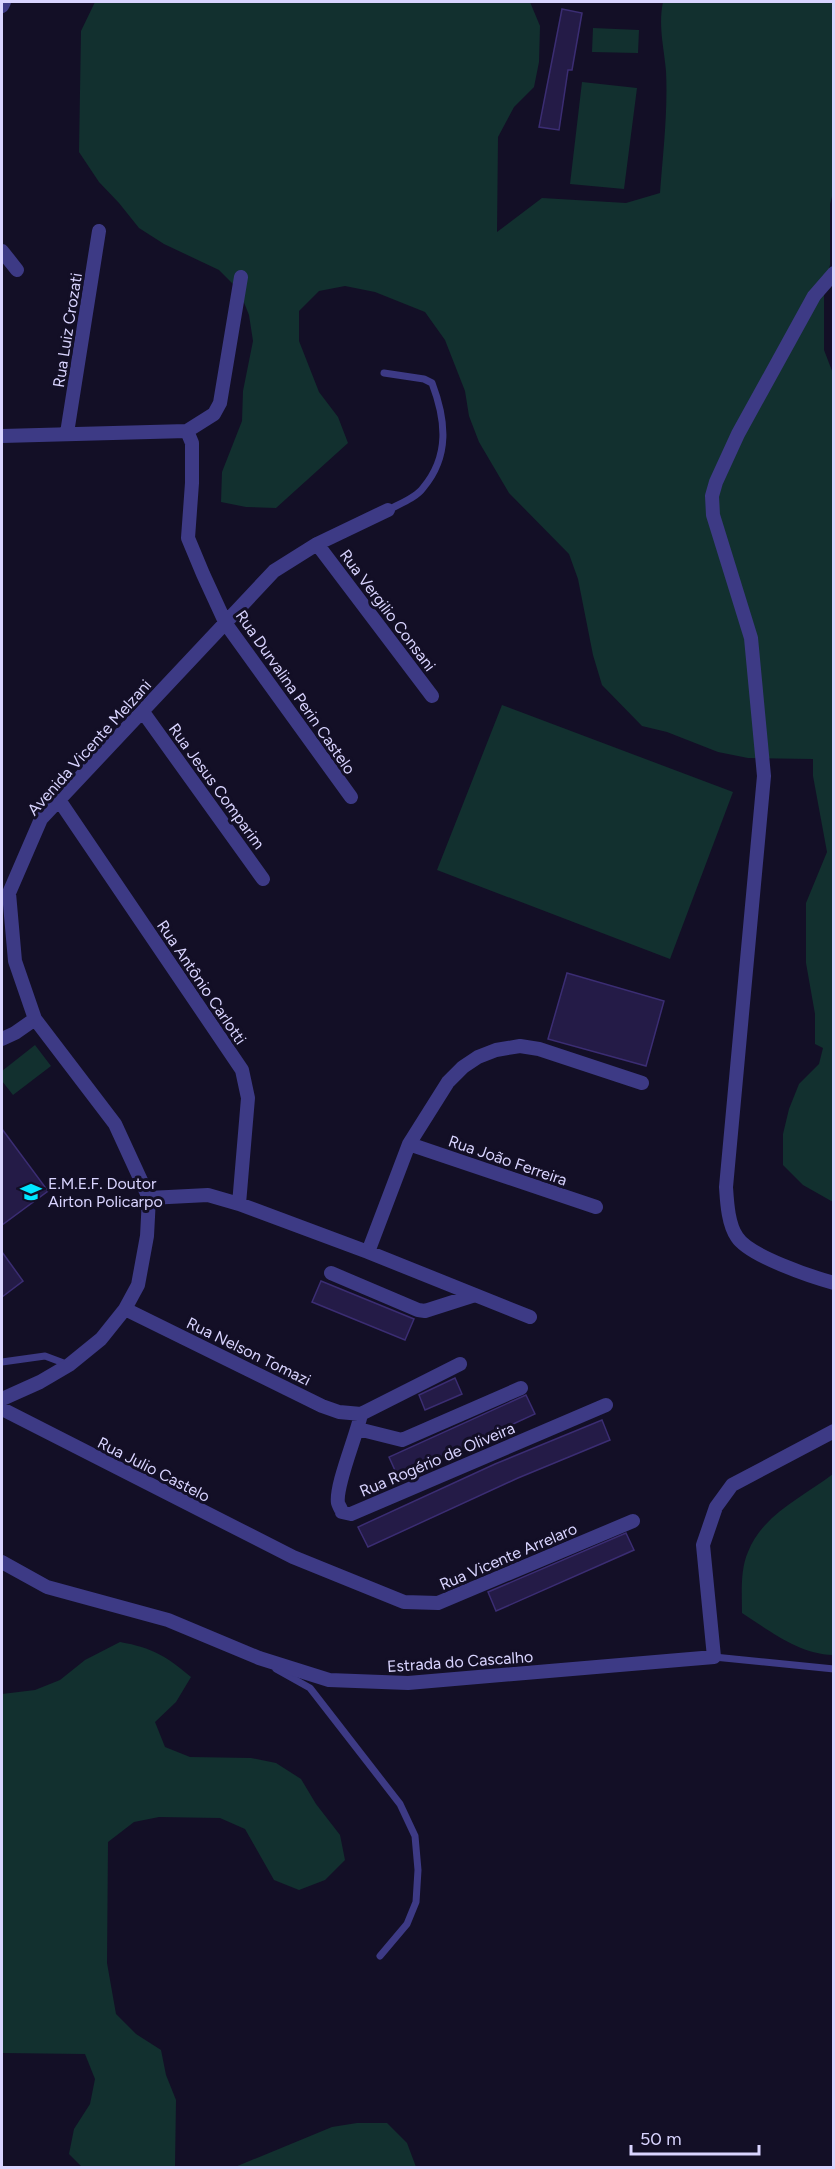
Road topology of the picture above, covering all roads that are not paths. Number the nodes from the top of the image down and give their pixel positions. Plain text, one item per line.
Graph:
1 (4, 2) edge
2 (2, 6) edge
3 (99, 231) dead end
4 (2, 251) edge
5 (17, 270) dead end
6 (834, 273) edge
7 (241, 277) dead end
8 (384, 373) dead end
9 (187, 431) junction
10 (67, 433) junction
11 (2, 436) edge
12 (388, 510) joint
13 (317, 544) junction
14 (226, 624) junction
15 (432, 696) dead end
16 (143, 712) junction
17 (351, 797) dead end
18 (60, 800) junction
19 (263, 879) dead end
20 (35, 1019) junction
21 (2, 1039) edge
22 (642, 1083) dead end
23 (409, 1144) junction
24 (149, 1198) junction
25 (239, 1204) junction
26 (596, 1207) dead end
27 (368, 1252) junction
28 (331, 1273) dead end
29 (834, 1283) edge
30 (475, 1295) junction
31 (125, 1309) junction
32 (530, 1317) dead end
33 (2, 1362) edge
34 (460, 1364) dead end
35 (69, 1365) junction
36 (521, 1388) dead end
37 (2, 1399) edge
38 (606, 1405) dead end
39 (2, 1409) edge
40 (361, 1414) junction
41 (358, 1429) junction
42 (834, 1431) edge
43 (633, 1521) dead end
44 (293, 1557) joint
45 (2, 1562) edge
46 (714, 1657) junction
47 (259, 1658) junction
48 (834, 1669) edge
49 (380, 1956) dead end

1 - 2 street
3 - 10 street, Rua Luiz Crozati
4 - 5 street
6 - 29 street
7 - 9 street
8 - 12 lane
9 - 10 street
9 - 14 street, Rua Durvalina Perin Castelo
10 - 11 street
12 - 13 street, Avenida Vicente Melzani
13 - 14 street, Avenida Vicente Melzani
13 - 15 street, Rua Vergilio Consani
14 - 16 street, Avenida Vicente Melzani
14 - 17 street, Rua Durvalina Perin Castelo
16 - 18 street, Avenida Vicente Melzani
16 - 19 street, Rua Jesus Comparim
18 - 20 street, Avenida Vicente Melzani
18 - 25 street, Rua Antônio Carlotti
20 - 21 street
20 - 24 street, Avenida Vicente Melzani
22 - 23 street
23 - 26 street, Rua João Ferreira
23 - 27 street
24 - 25 street
24 - 31 street, Avenida Vicente Melzani
25 - 27 street
27 - 30 street
28 - 30 street
30 - 32 street
31 - 35 street, Avenida Vicente Melzani
31 - 40 street, Rua Nelson Tomazi
33 - 35 lane
34 - 40 street
35 - 37 street, Avenida Vicente Melzani
36 - 41 street
38 - 41 street, Rua Rogério de Oliveira
39 - 44 street, Rua Julio Castelo
40 - 41 street, Rua Rogério de Oliveira
42 - 46 street
43 - 44 street, Rua Vicente Arrelaro
45 - 47 street, Estrada do Cascalho
46 - 47 street, Estrada do Cascalho
46 - 48 lane, Estrada do Cascalho
47 - 49 lane

